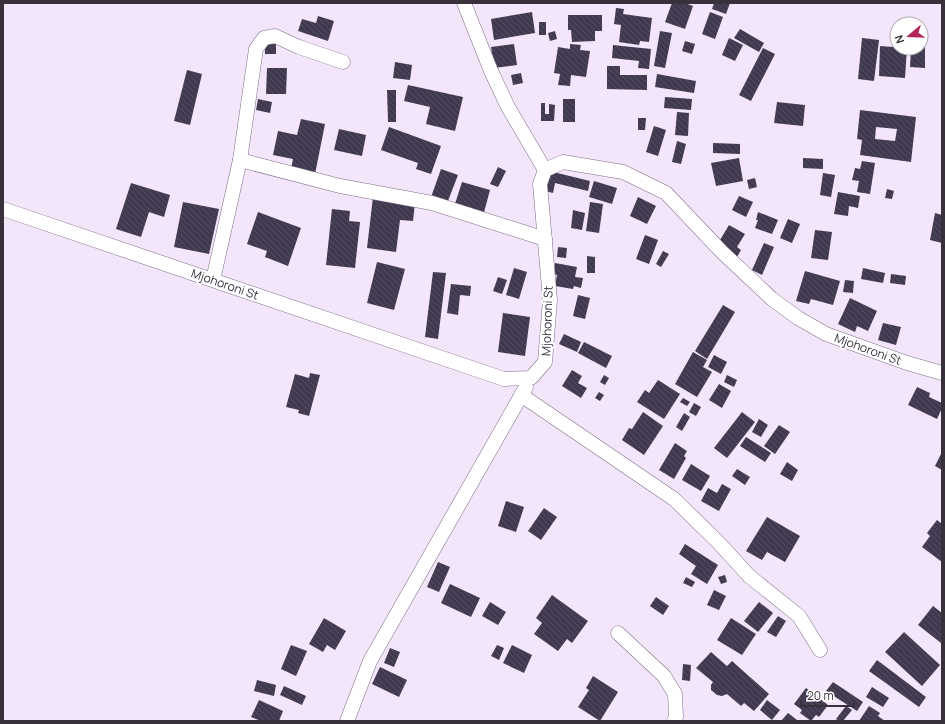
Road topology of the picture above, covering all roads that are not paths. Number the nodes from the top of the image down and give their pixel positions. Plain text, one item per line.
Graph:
1 (464, 3) edge
2 (343, 62) dead end
3 (240, 160) junction
4 (545, 170) junction
5 (3, 209) edge
6 (545, 239) junction
7 (213, 280) junction
8 (942, 373) edge
9 (531, 378) junction
10 (521, 395) junction
11 (618, 634) dead end
12 (820, 650) dead end
13 (346, 721) edge
14 (674, 721) edge

1 - 4 street
2 - 3 street
3 - 6 street
3 - 7 street
4 - 6 street, Mjohoroni St
4 - 8 street, Mjohoroni St
5 - 7 street, Mjohoroni St
6 - 9 street, Mjohoroni St
7 - 9 street, Mjohoroni St
9 - 10 street
10 - 12 street
10 - 13 street
11 - 14 street

